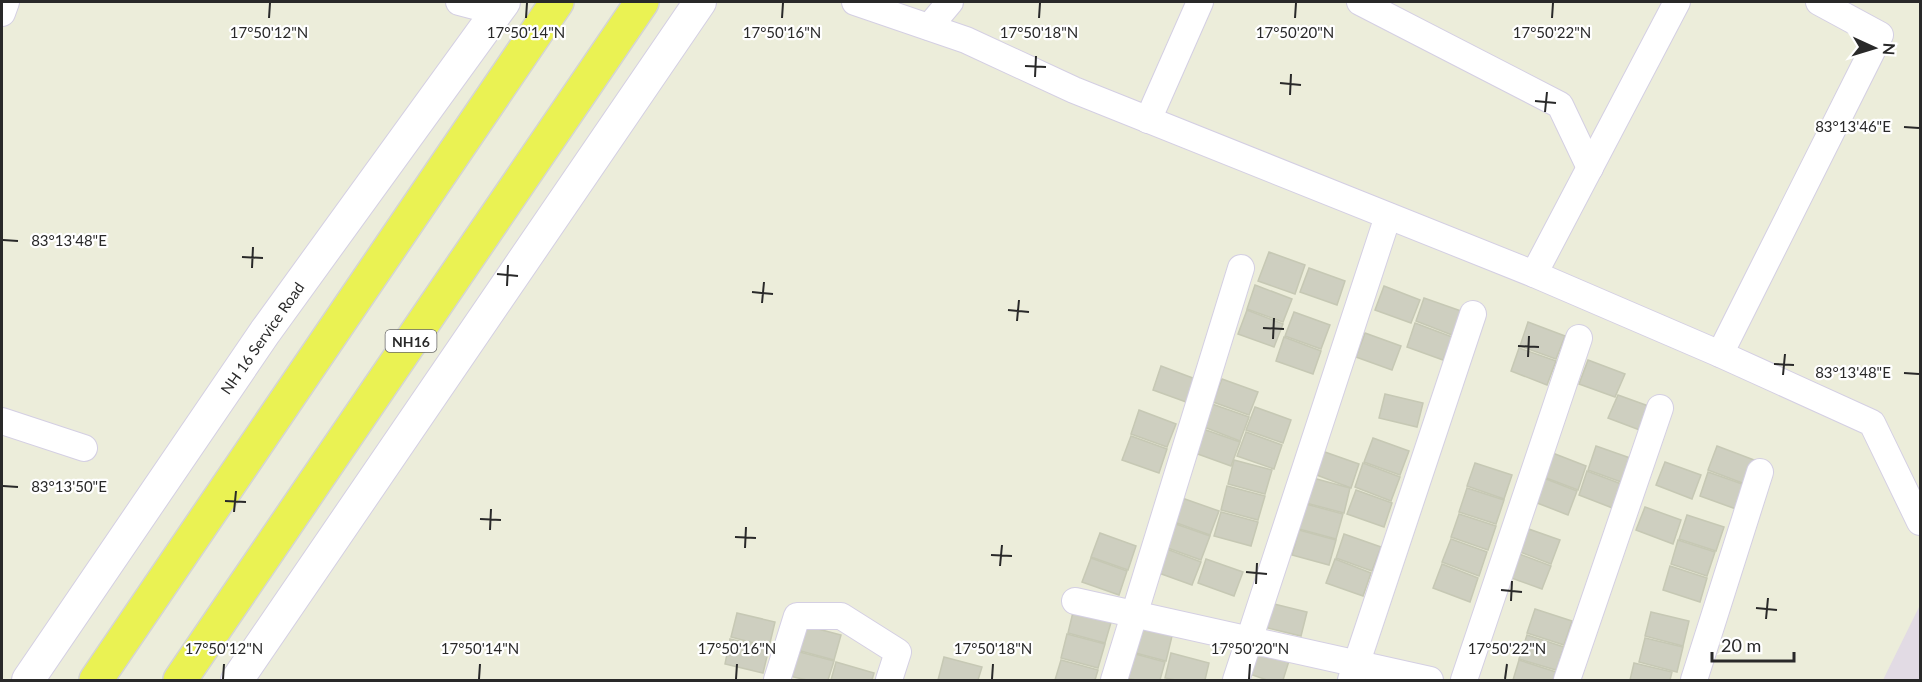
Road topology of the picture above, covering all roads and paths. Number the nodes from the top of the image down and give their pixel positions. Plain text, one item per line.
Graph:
1 (6, 2) edge
2 (459, 2) edge
3 (556, 2) edge
4 (642, 2) edge
5 (700, 2) edge
6 (855, 2) edge
7 (950, 2) edge
8 (1200, 2) edge
9 (1360, 2) edge
10 (1677, 2) edge
11 (1819, 2) edge
12 (500, 7) edge
13 (2, 13) edge
14 (929, 27) junction
15 (1148, 120) junction
16 (1590, 168) junction
17 (1388, 216) junction
18 (1241, 268) dead end
19 (1534, 274) junction
20 (1473, 314) dead end
21 (1579, 338) dead end
22 (1720, 354) junction
23 (1660, 408) dead end
24 (2, 422) edge
25 (84, 448) dead end
26 (1760, 472) dead end
27 (1920, 522) edge
28 (1075, 600) dead end
29 (1134, 614) junction
30 (1249, 640) junction
31 (1354, 672) edge
32 (28, 681) edge
33 (96, 681) edge
34 (180, 681) edge
35 (237, 681) edge
36 (777, 681) edge
37 (889, 681) edge
38 (1114, 681) edge
39 (1236, 681) edge
40 (1430, 681) edge
41 (1464, 681) edge
42 (1567, 681) edge
43 (1694, 681) edge

1 - 13 street
2 - 12 street
3 - 33 highway
4 - 34 highway, NH16
5 - 35 street
6 - 14 street
7 - 14 street
8 - 15 street
9 - 16 street
10 - 16 street
11 - 22 street
12 - 32 street, NH 16 Service Road
14 - 15 street
15 - 17 street
16 - 19 street
17 - 19 street
17 - 30 street
18 - 29 street
19 - 22 street
20 - 31 street
21 - 41 street
22 - 27 street
23 - 42 street
24 - 25 street
26 - 43 street
28 - 29 street
29 - 30 street
29 - 38 street
30 - 31 street
30 - 39 street
31 - 40 street
36 - 37 street

